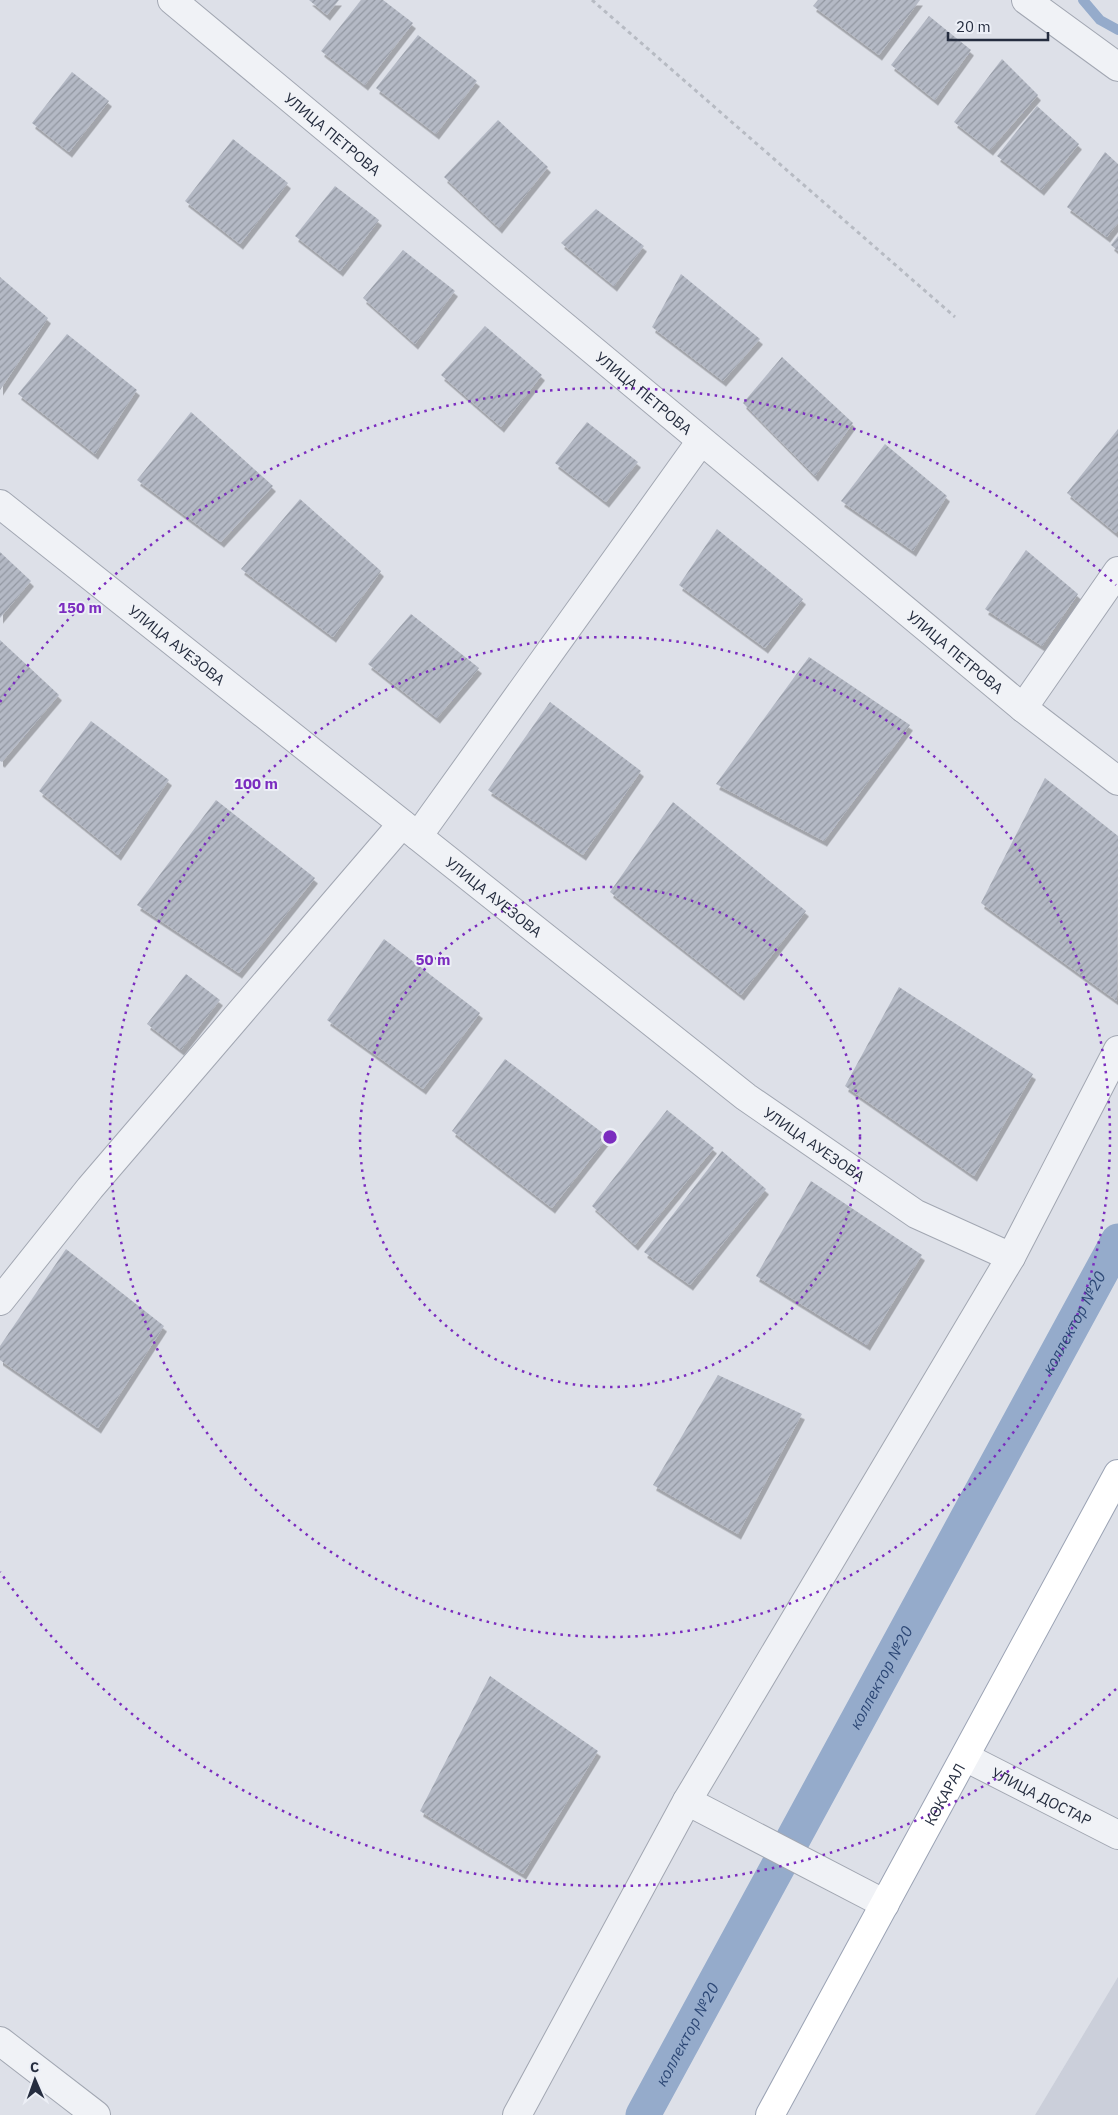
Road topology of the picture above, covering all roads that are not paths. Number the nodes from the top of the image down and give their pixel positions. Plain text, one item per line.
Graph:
1 (172, 0) edge
2 (1026, 0) edge
3 (1118, 67) edge
4 (702, 441) junction
5 (0, 504) edge
6 (1118, 571) edge
7 (1023, 708) junction
8 (1118, 781) edge
9 (410, 830) junction
10 (1118, 1050) edge
11 (1011, 1256) junction
12 (0, 1301) edge
13 (1118, 1474) edge
14 (965, 1757) junction
15 (687, 1801) junction
16 (1118, 1835) edge
17 (885, 1904) junction
18 (0, 2041) edge
19 (96, 2115) edge
20 (517, 2115) edge
21 (770, 2115) edge

1 - 4 street, УЛИЦА ПЕТРОВА
2 - 3 street
4 - 7 street, УЛИЦА ПЕТРОВА
4 - 9 street
5 - 9 street, УЛИЦА АУЕЗОВА
6 - 7 street
7 - 8 street, УЛИЦА ПЕТРОВА
9 - 11 street, УЛИЦА АУЕЗОВА
9 - 12 street
10 - 11 street
11 - 15 street
13 - 14 main road, КӨКАРАЛ
14 - 16 street, УЛИЦА ДОСТАР
14 - 17 main road, КӨКАРАЛ
15 - 17 street
15 - 20 street
17 - 21 main road, КӨКАРАЛ
18 - 19 street

